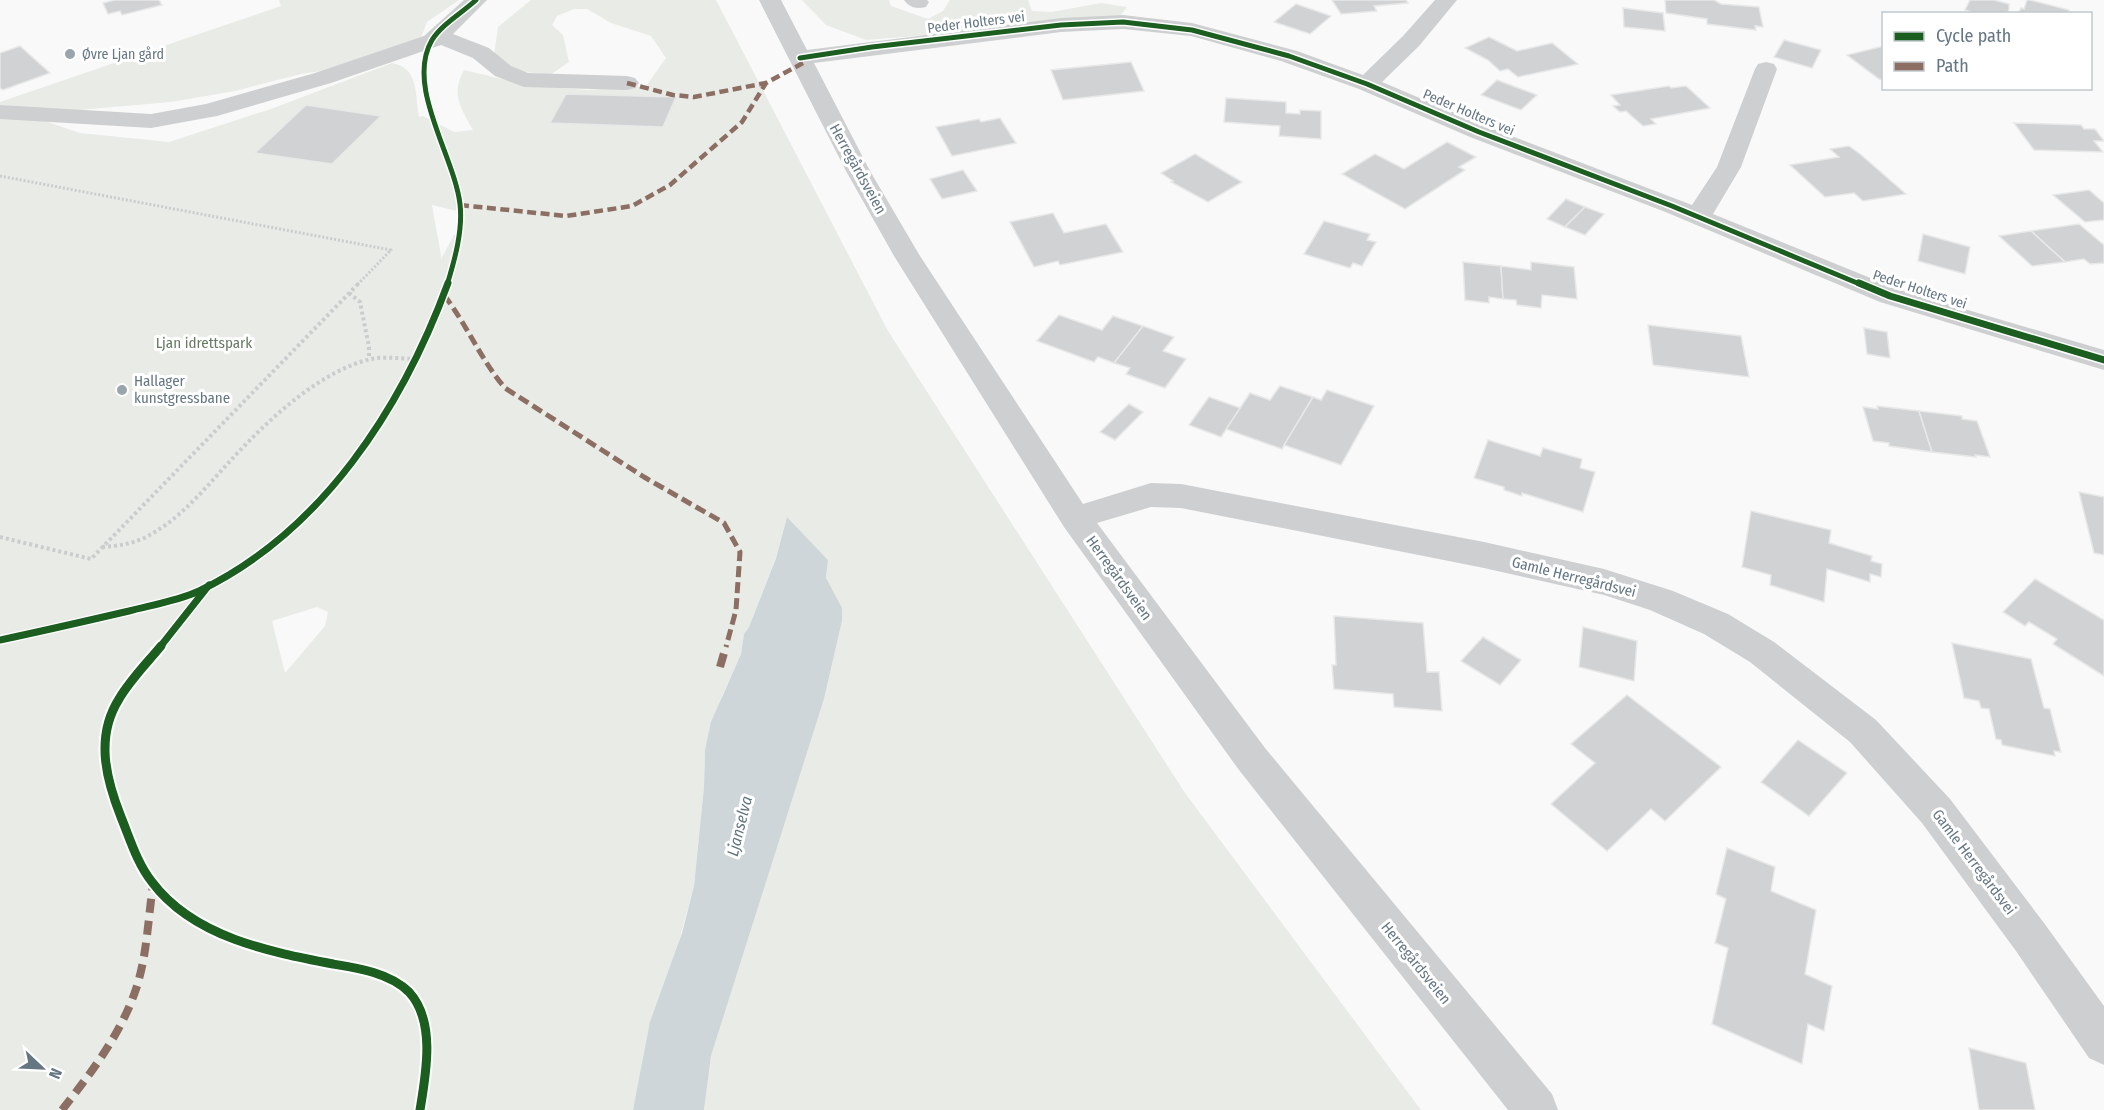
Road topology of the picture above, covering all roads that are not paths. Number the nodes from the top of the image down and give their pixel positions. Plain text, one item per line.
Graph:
1 (476, 0) edge
2 (770, 0) edge
3 (1446, 0) edge
4 (435, 38) junction
5 (800, 58) junction
6 (1766, 69) dead end
7 (627, 83) dead end
8 (1367, 84) junction
9 (0, 111) edge
10 (1698, 217) junction
11 (2104, 360) edge
12 (1075, 518) junction
13 (2104, 1043) edge
14 (1536, 1110) edge

1 - 4 street
2 - 5 street, Herregårdsveien
3 - 8 street
4 - 7 street
4 - 9 street
5 - 8 street, Peder Holters vei
5 - 12 street, Herregårdsveien
6 - 10 street
8 - 10 street, Peder Holters vei
10 - 11 street, Peder Holters vei
12 - 13 street, Gamle Herregårdsvei
12 - 14 street, Herregårdsveien

